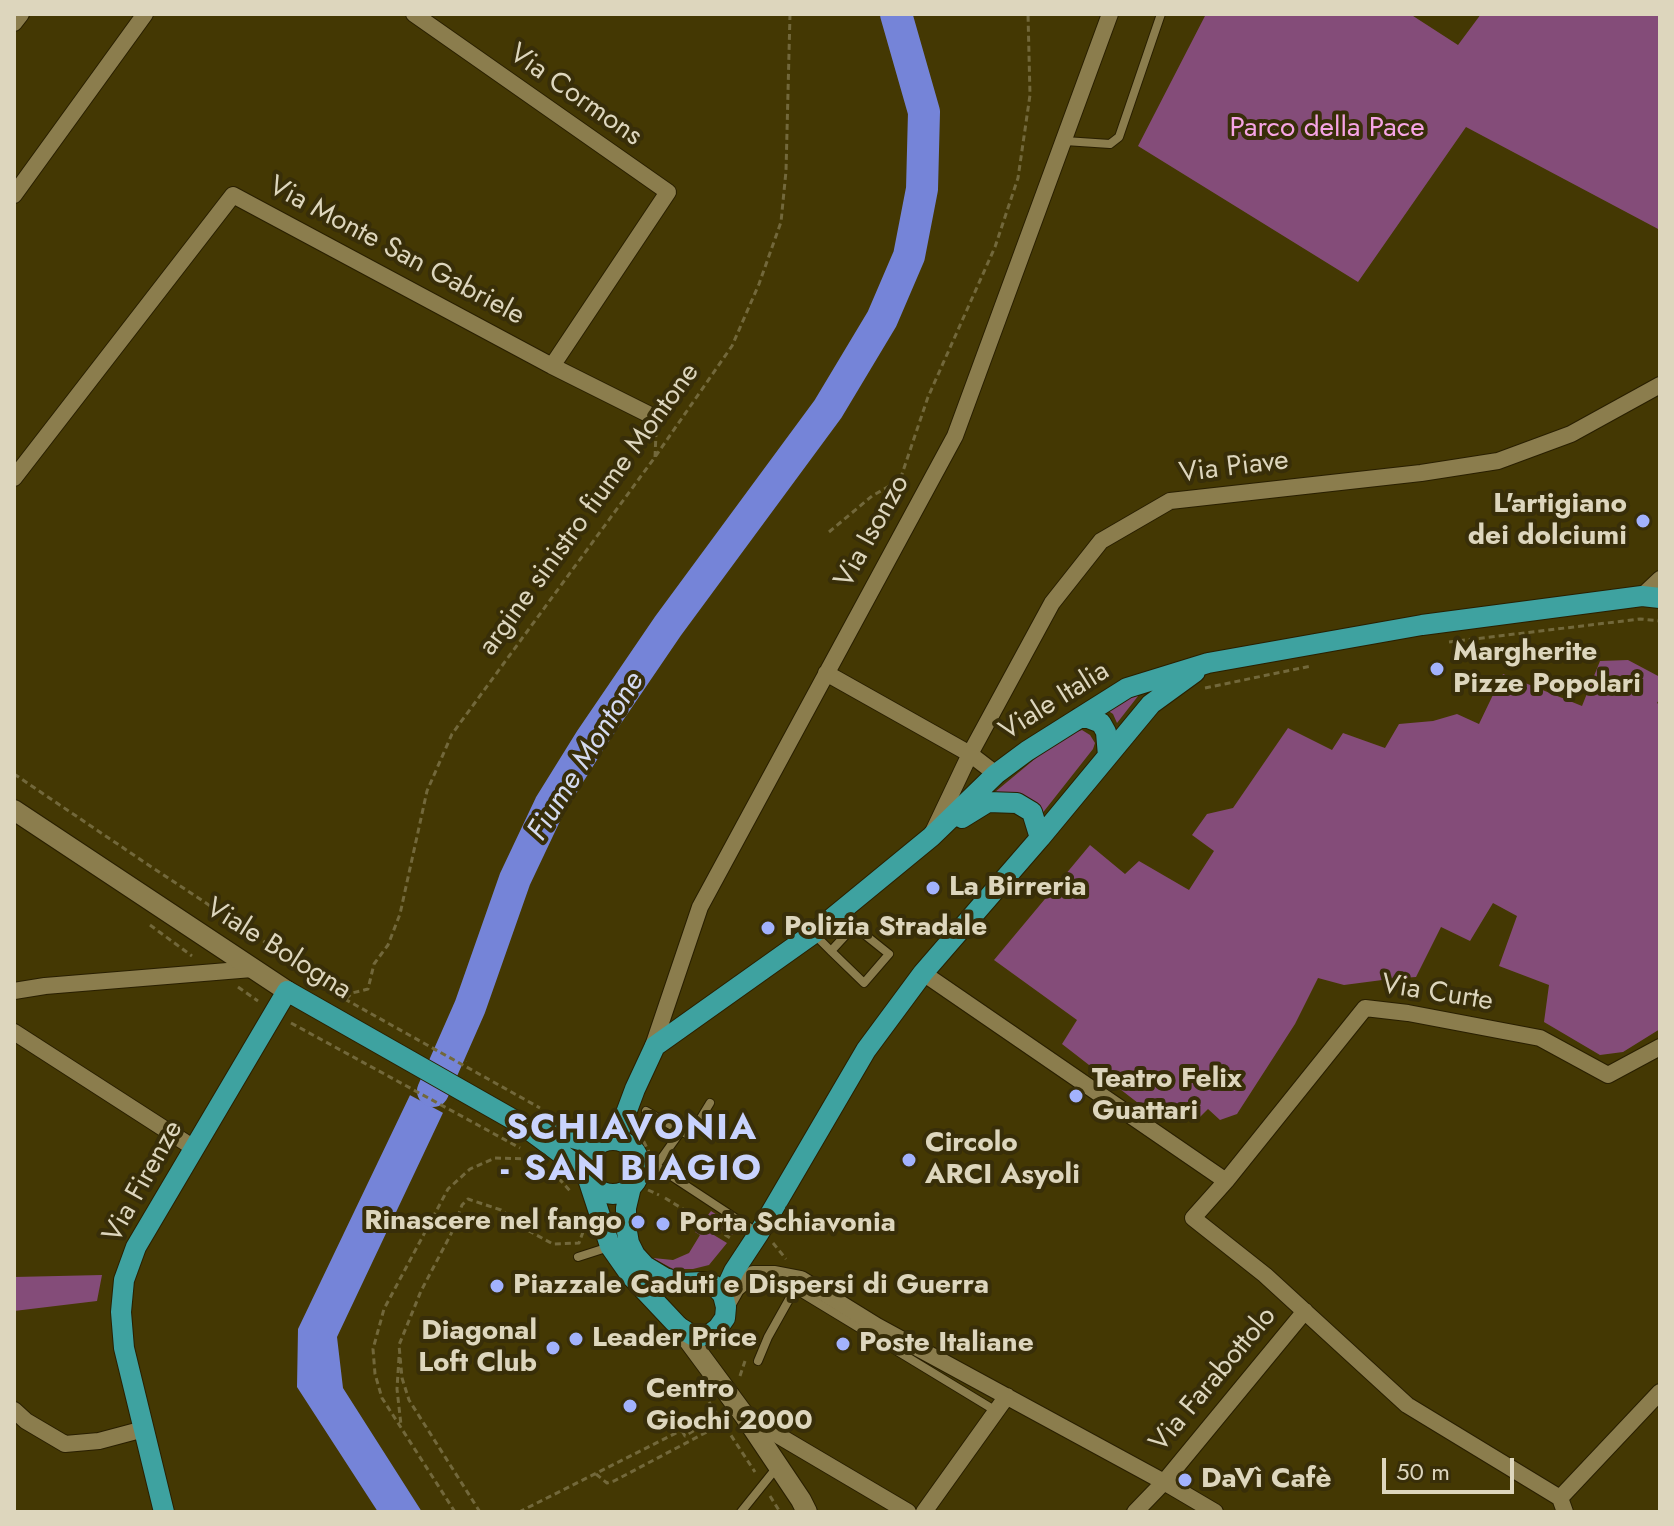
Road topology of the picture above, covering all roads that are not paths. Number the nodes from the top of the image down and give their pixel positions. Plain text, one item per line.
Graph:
1 (21, 14) edge
2 (145, 14) edge
3 (414, 14) edge
4 (1110, 14) edge
5 (1161, 14) edge
6 (14, 23) edge
7 (1065, 141) junction
8 (14, 195) edge
9 (552, 366) junction
10 (1660, 385) edge
11 (656, 418) road end
12 (14, 478) edge
13 (1660, 579) edge
14 (1651, 597) edge
15 (1208, 663) junction
16 (826, 673) junction
17 (1079, 718) junction
18 (970, 754) junction
19 (1108, 756) junction
20 (996, 774) junction
21 (14, 810) edge
22 (931, 837) junction
23 (1040, 838) junction
24 (814, 933) junction
25 (831, 951) junction
26 (252, 969) junction
27 (923, 973) junction
28 (14, 991) edge
29 (287, 991) junction
30 (14, 1032) edge
31 (1660, 1047) edge
32 (648, 1060) junction
33 (710, 1103) dead end
34 (646, 1111) dead end
35 (515, 1120) junction
36 (681, 1131) junction
37 (615, 1136) junction
38 (194, 1148) junction
39 (650, 1166) junction
40 (587, 1175) junction
41 (1226, 1181) junction
42 (631, 1187) junction
43 (754, 1241) junction
44 (610, 1246) junction
45 (578, 1257) dead end
46 (798, 1284) junction
47 (725, 1301) junction
48 (1305, 1311) junction
49 (679, 1327) junction
50 (714, 1331) junction
51 (898, 1344) junction
52 (758, 1361) dead end
53 (725, 1391) junction
54 (1660, 1392) edge
55 (1007, 1396) junction
56 (14, 1410) edge
57 (997, 1411) junction
58 (744, 1415) junction
59 (144, 1429) junction
60 (778, 1466) junction
61 (1164, 1482) junction
62 (1562, 1505) edge
63 (164, 1512) edge
64 (741, 1512) edge
65 (807, 1512) edge
66 (908, 1512) edge
67 (924, 1512) edge
68 (1135, 1512) edge
69 (1215, 1512) edge

1 - 6 street
2 - 8 street
3 - 9 street, Via Cormons
4 - 7 street, Via Isonzo
5 - 7 lane
7 - 16 street, Via Isonzo
9 - 11 street, Via Monte San Gabriele
9 - 12 street, Via Monte San Gabriele
10 - 18 street, Via Piave
13 - 14 street
14 - 15 main road, Viale Italia
15 - 17 main road, Viale Italia
15 - 19 main road
16 - 18 street
16 - 32 street, Via Isonzo
17 - 19 main road
17 - 20 main road, Viale Italia
18 - 20 street
18 - 22 street, Via Piave
19 - 23 main road
20 - 22 main road, Viale Italia
21 - 26 main road, Viale Bologna
22 - 23 main road
22 - 24 main road, Viale Italia
23 - 27 main road
24 - 25 lane
24 - 32 main road, Viale Italia
25 - 25 lane
26 - 28 street
26 - 29 main road, Viale Bologna
27 - 41 street
27 - 43 main road
29 - 35 main road, Viale Bologna
29 - 38 main road, Via Firenze
30 - 38 street
31 - 41 street, Via Curte
32 - 37 main road, Viale Italia
33 - 36 lane
34 - 36 lane
35 - 37 main road, Viale Bologna
35 - 40 main road, Viale Bologna
36 - 39 lane
37 - 39 main road
37 - 40 main road
38 - 59 main road, Via Firenze
39 - 42 main road
39 - 43 lane
40 - 42 main road
40 - 44 main road
41 - 48 street, Via Curte
42 - 47 main road
43 - 47 main road
44 - 45 lane
44 - 49 main road
46 - 47 street
46 - 51 street
46 - 52 lane
47 - 50 main road
48 - 61 street, Via Farabottolo
48 - 62 street
49 - 50 main road
49 - 53 main road
50 - 53 main road
51 - 55 street
51 - 57 lane
53 - 58 main road
54 - 62 street
55 - 57 street
55 - 61 street
56 - 59 street
57 - 67 street
58 - 60 main road
58 - 66 street
59 - 63 main road, Via Firenze
60 - 64 lane
60 - 65 main road
61 - 68 street, Via Farabottolo
61 - 69 street

